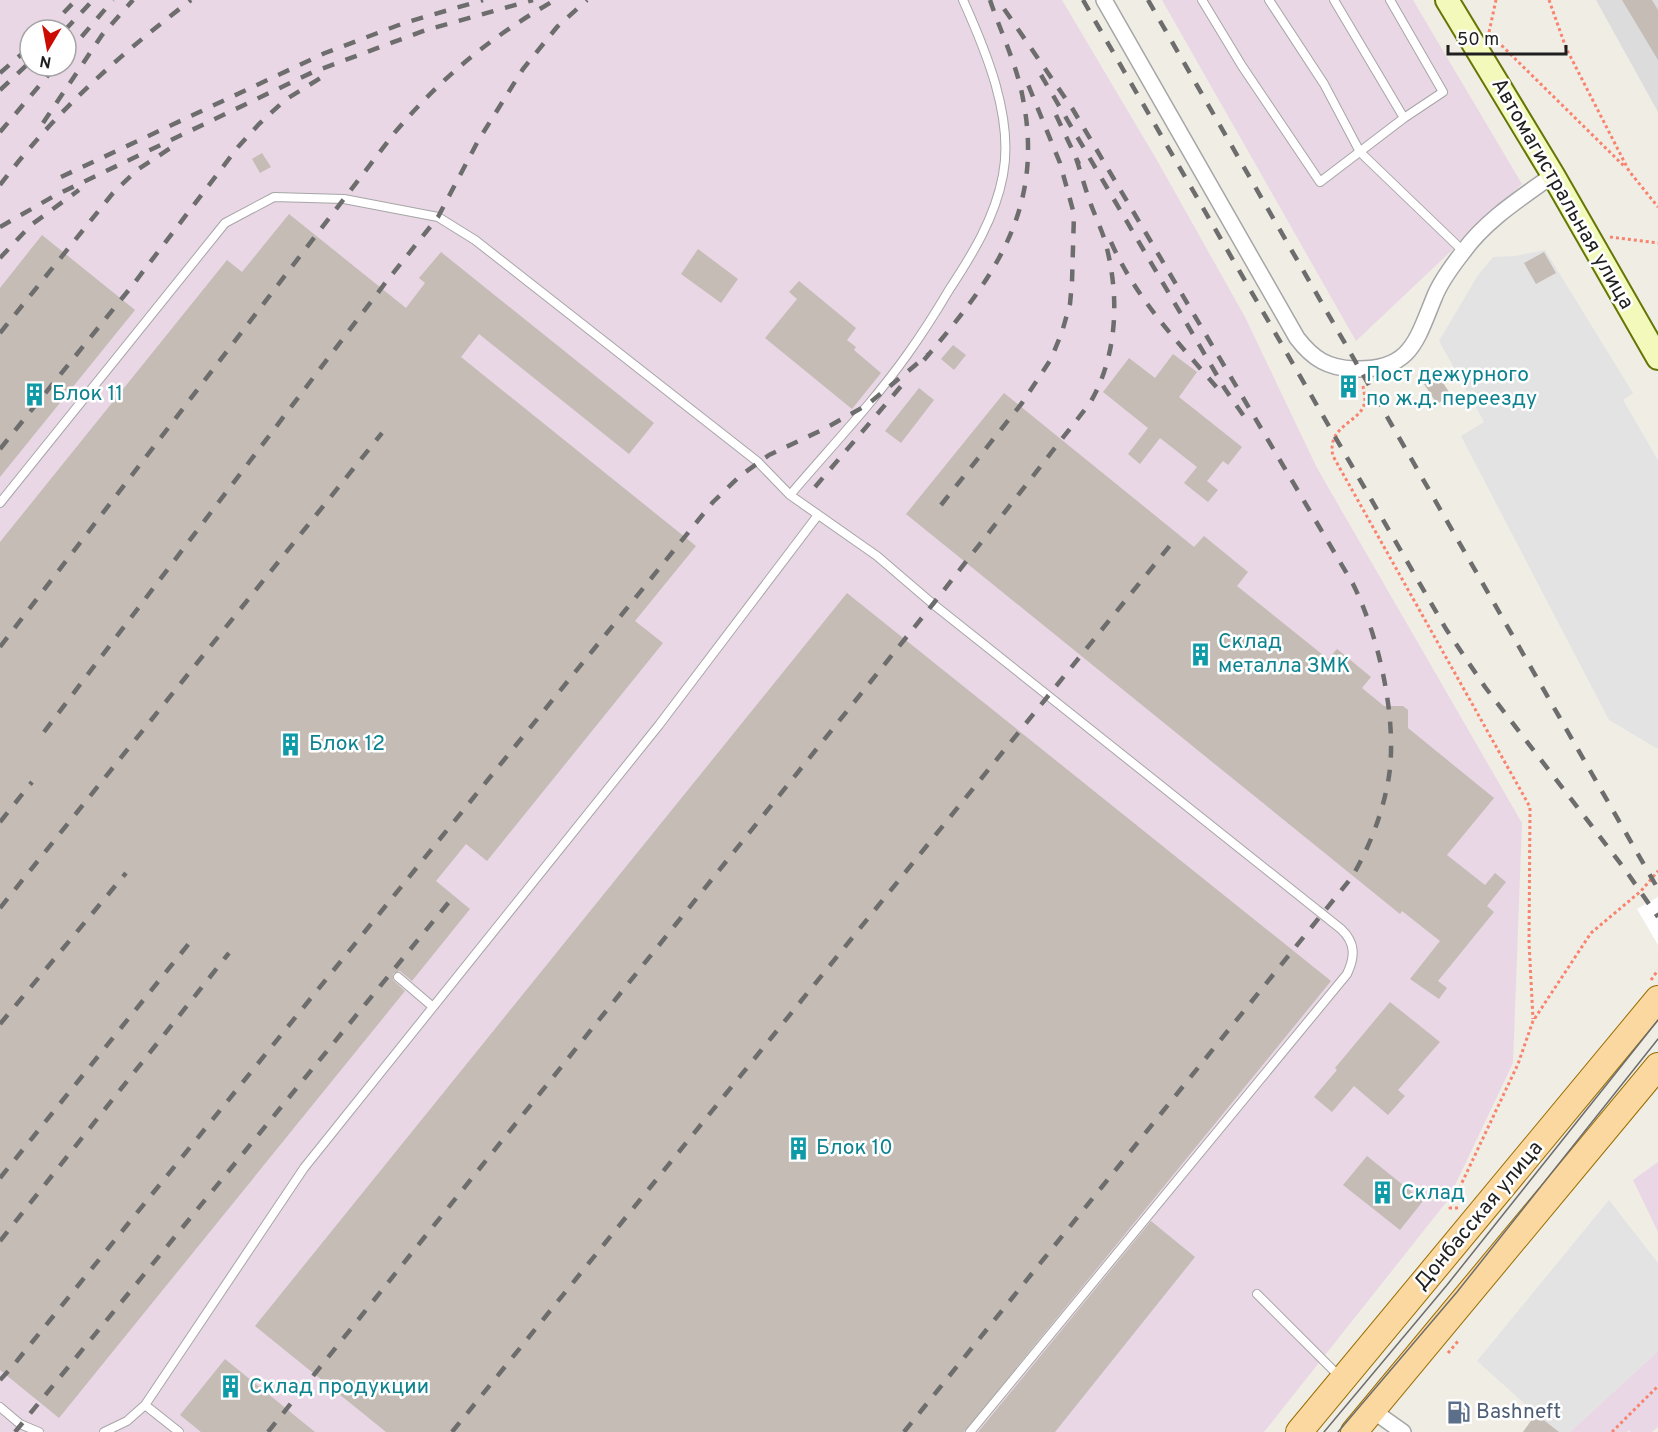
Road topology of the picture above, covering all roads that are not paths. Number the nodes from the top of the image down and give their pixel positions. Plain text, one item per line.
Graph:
1 (963, 0) edge
2 (1104, 0) edge
3 (1202, 0) edge
4 (1269, 0) edge
5 (1334, 0) edge
6 (1390, 0) edge
7 (1447, 0) edge
8 (1404, 118) junction
9 (1360, 152) junction
10 (1552, 175) junction
11 (1463, 251) junction
12 (1656, 350) edge
13 (790, 495) junction
14 (0, 503) edge
15 (818, 515) junction
16 (398, 977) dead end
17 (1658, 999) edge
18 (433, 1007) junction
19 (1658, 1066) edge
20 (1257, 1293) dead end
21 (1343, 1379) junction
22 (146, 1405) junction
23 (0, 1407) edge
24 (1372, 1410) junction
25 (39, 1432) edge
26 (104, 1432) edge
27 (179, 1432) edge
28 (970, 1432) edge
29 (1299, 1432) edge
30 (1354, 1432) edge
31 (1403, 1432) edge

1 - 13 lane
2 - 11 street
3 - 9 lane
4 - 9 lane
5 - 8 lane
6 - 8 lane
7 - 10 main road, Автомагистральная улица
8 - 9 lane
9 - 11 lane
10 - 11 street
10 - 12 main road, Автомагистральная улица
13 - 14 lane
13 - 15 lane
15 - 18 lane
15 - 28 lane
16 - 18 lane
17 - 21 main road, Донбасская улица
18 - 22 lane
19 - 24 main road, Донбасская улица
20 - 21 lane
21 - 29 main road, Донбасская улица
22 - 26 lane
22 - 27 lane
23 - 25 lane
24 - 30 main road, Донбасская улица
24 - 31 street

